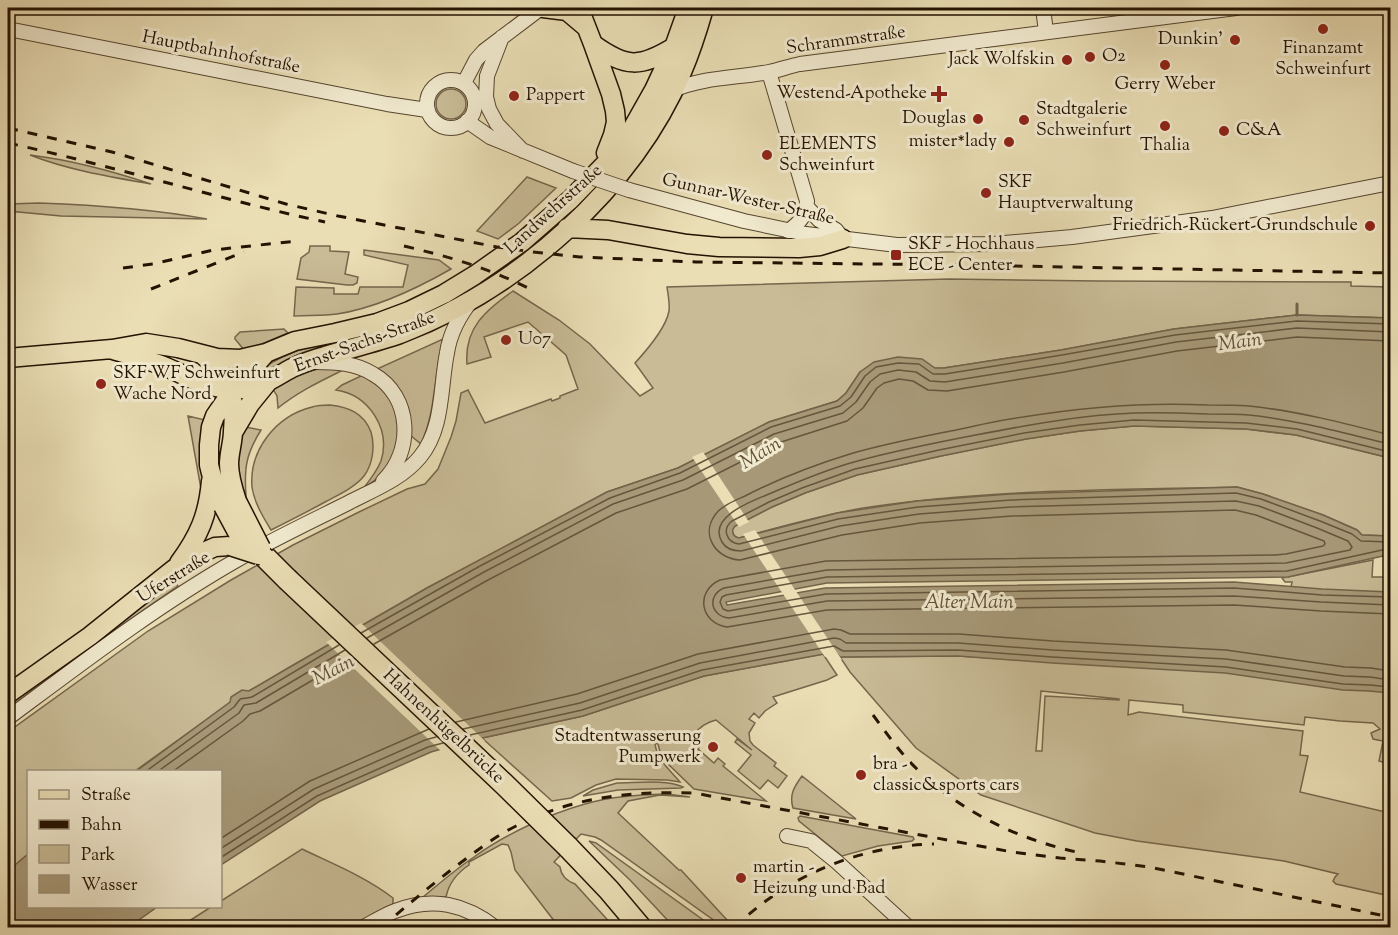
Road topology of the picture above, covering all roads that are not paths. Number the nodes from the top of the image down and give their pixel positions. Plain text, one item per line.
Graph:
1 (542, 8) edge
2 (579, 8) edge
3 (688, 8) edge
4 (704, 8) edge
5 (1043, 8) edge
6 (1236, 8) edge
7 (8, 29) edge
8 (1046, 32) junction
9 (590, 36) junction
10 (502, 37) junction
11 (681, 51) junction
12 (768, 72) junction
13 (712, 79) junction
14 (464, 83) junction
15 (673, 90) junction
16 (427, 110) junction
17 (467, 122) junction
18 (523, 151) junction
19 (593, 175) junction
20 (1390, 183) edge
21 (807, 207) junction
22 (567, 228) junction
23 (788, 231) junction
24 (843, 239) junction
25 (475, 275) joint
26 (496, 284) joint
27 (473, 299) junction
28 (112, 349) junction
29 (266, 353) junction
30 (202, 355) junction
31 (8, 358) edge
32 (307, 362) junction
33 (194, 381) junction
34 (267, 383) junction
35 (232, 390) junction
36 (215, 416) junction
37 (233, 433) junction
38 (211, 476) junction
39 (373, 490) junction
40 (230, 504) junction
41 (266, 558) junction
42 (174, 569) junction
43 (8, 694) edge
44 (8, 718) edge
45 (787, 836) dead end
46 (362, 927) edge
47 (496, 927) edge
48 (641, 927) edge
49 (909, 927) edge

1 - 9 main road
1 - 10 street
2 - 9 main road
3 - 11 main road, Landwehrstraße
4 - 11 main road, Landwehrstraße
5 - 8 street
6 - 8 street, Schrammstraße
7 - 16 street, Hauptbahnhofstraße
8 - 12 street, Schrammstraße
9 - 11 main road
9 - 19 main road
10 - 14 street
10 - 18 street
11 - 13 street
11 - 15 main road, Landwehrstraße
11 - 19 main road, Landwehrstraße
12 - 13 street, Schrammstraße
12 - 21 street
13 - 15 street, Schrammstraße
14 - 16 street
14 - 17 street
15 - 22 main road, Landwehrstraße
16 - 17 street
17 - 18 street, Gunnar-Wester-Straße
18 - 23 street, Gunnar-Wester-Straße, bridge
19 - 25 main road, Landwehrstraße
20 - 24 street, Gunnar-Wester-Straße
21 - 23 street
21 - 24 street
22 - 24 main road
22 - 26 main road, Landwehrstraße
23 - 24 street, Gunnar-Wester-Straße
25 - 29 main road, Ernst-Sachs-Straße
26 - 27 main road, Ernst-Sachs-Straße
27 - 32 main road, Ernst-Sachs-Straße
27 - 39 street, Uferstraße
28 - 30 main road, Ernst-Sachs-Straße
28 - 31 main road, Ernst-Sachs-Straße
28 - 33 main road, Ernst-Sachs-Straße
29 - 30 main road, Ernst-Sachs-Straße
29 - 35 main road, Hahnenhügelbrücke
30 - 35 main road, Ernst-Sachs-Straße
32 - 34 main road, Ernst-Sachs-Straße
32 - 39 street, Uferstraße
33 - 35 main road, Ernst-Sachs-Straße
33 - 36 main road, Ernst-Sachs-Straße
34 - 35 main road, Ernst-Sachs-Straße
34 - 37 main road
35 - 36 main road, Hahnenhügelbrücke
35 - 37 main road, Ernst-Sachs-Straße
36 - 38 main road, Hahnenhügelbrücke
37 - 40 main road, Hahnenhügelbrücke
38 - 40 main road, Hahnenhügelbrücke
38 - 42 main road
39 - 44 street, Uferstraße
40 - 41 main road, Hahnenhügelbrücke, bridge
41 - 42 main road, bridge
41 - 48 highway, Hahnenhügelbrücke, bridge
42 - 43 main road
45 - 49 street
46 - 47 street

